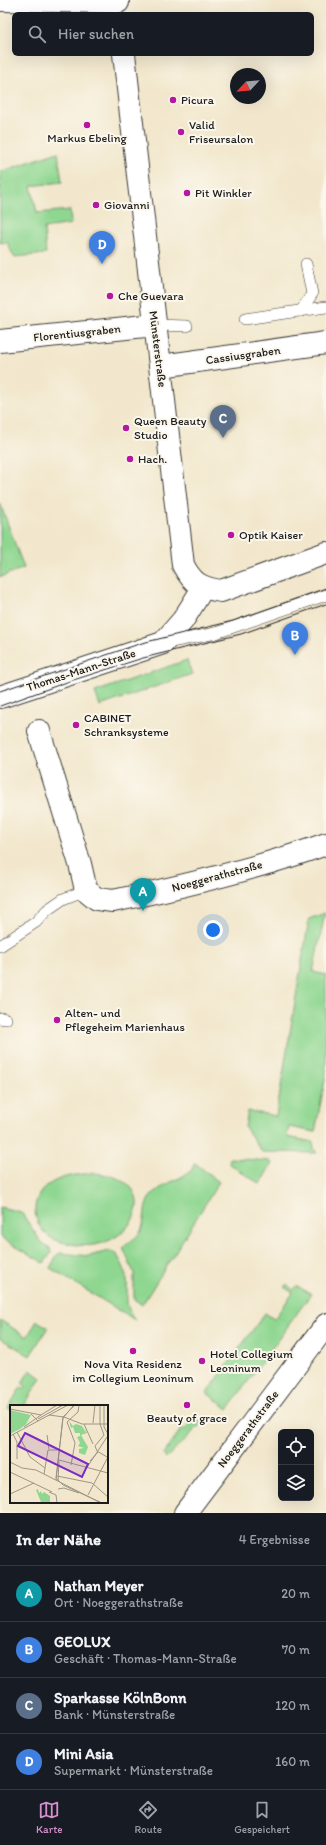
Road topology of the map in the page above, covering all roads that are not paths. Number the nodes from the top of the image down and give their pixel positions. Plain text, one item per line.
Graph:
1 (2, 0) edge
2 (119, 5) edge
3 (124, 56) edge
4 (306, 264) dead end
5 (326, 307) edge
6 (301, 311) junction
7 (245, 319) dead end
8 (155, 325) junction
9 (187, 326) dead end
10 (0, 341) edge
11 (326, 343) edge
12 (161, 366) junction
13 (326, 553) edge
14 (203, 588) junction
15 (326, 594) edge
16 (163, 643) junction
17 (0, 697) edge
18 (39, 731) dead end
19 (326, 844) edge
20 (86, 890) junction
21 (0, 946) edge
22 (326, 1325) edge
23 (185, 1513) edge

1 - 2 street
3 - 8 street, Münsterstraße
4 - 6 lane
5 - 6 lane
6 - 7 lane
8 - 9 lane
8 - 10 street, Florentiusgraben
8 - 12 street, Münsterstraße
11 - 12 street, Cassiusgraben
12 - 14 street, Münsterstraße
13 - 14 street
14 - 16 street
15 - 16 lane, Thomas-Mann-Straße
16 - 17 street, Thomas-Mann-Straße
18 - 20 street
19 - 20 street, Noeggerathstraße
20 - 21 lane
22 - 23 street, Noeggerathstraße

